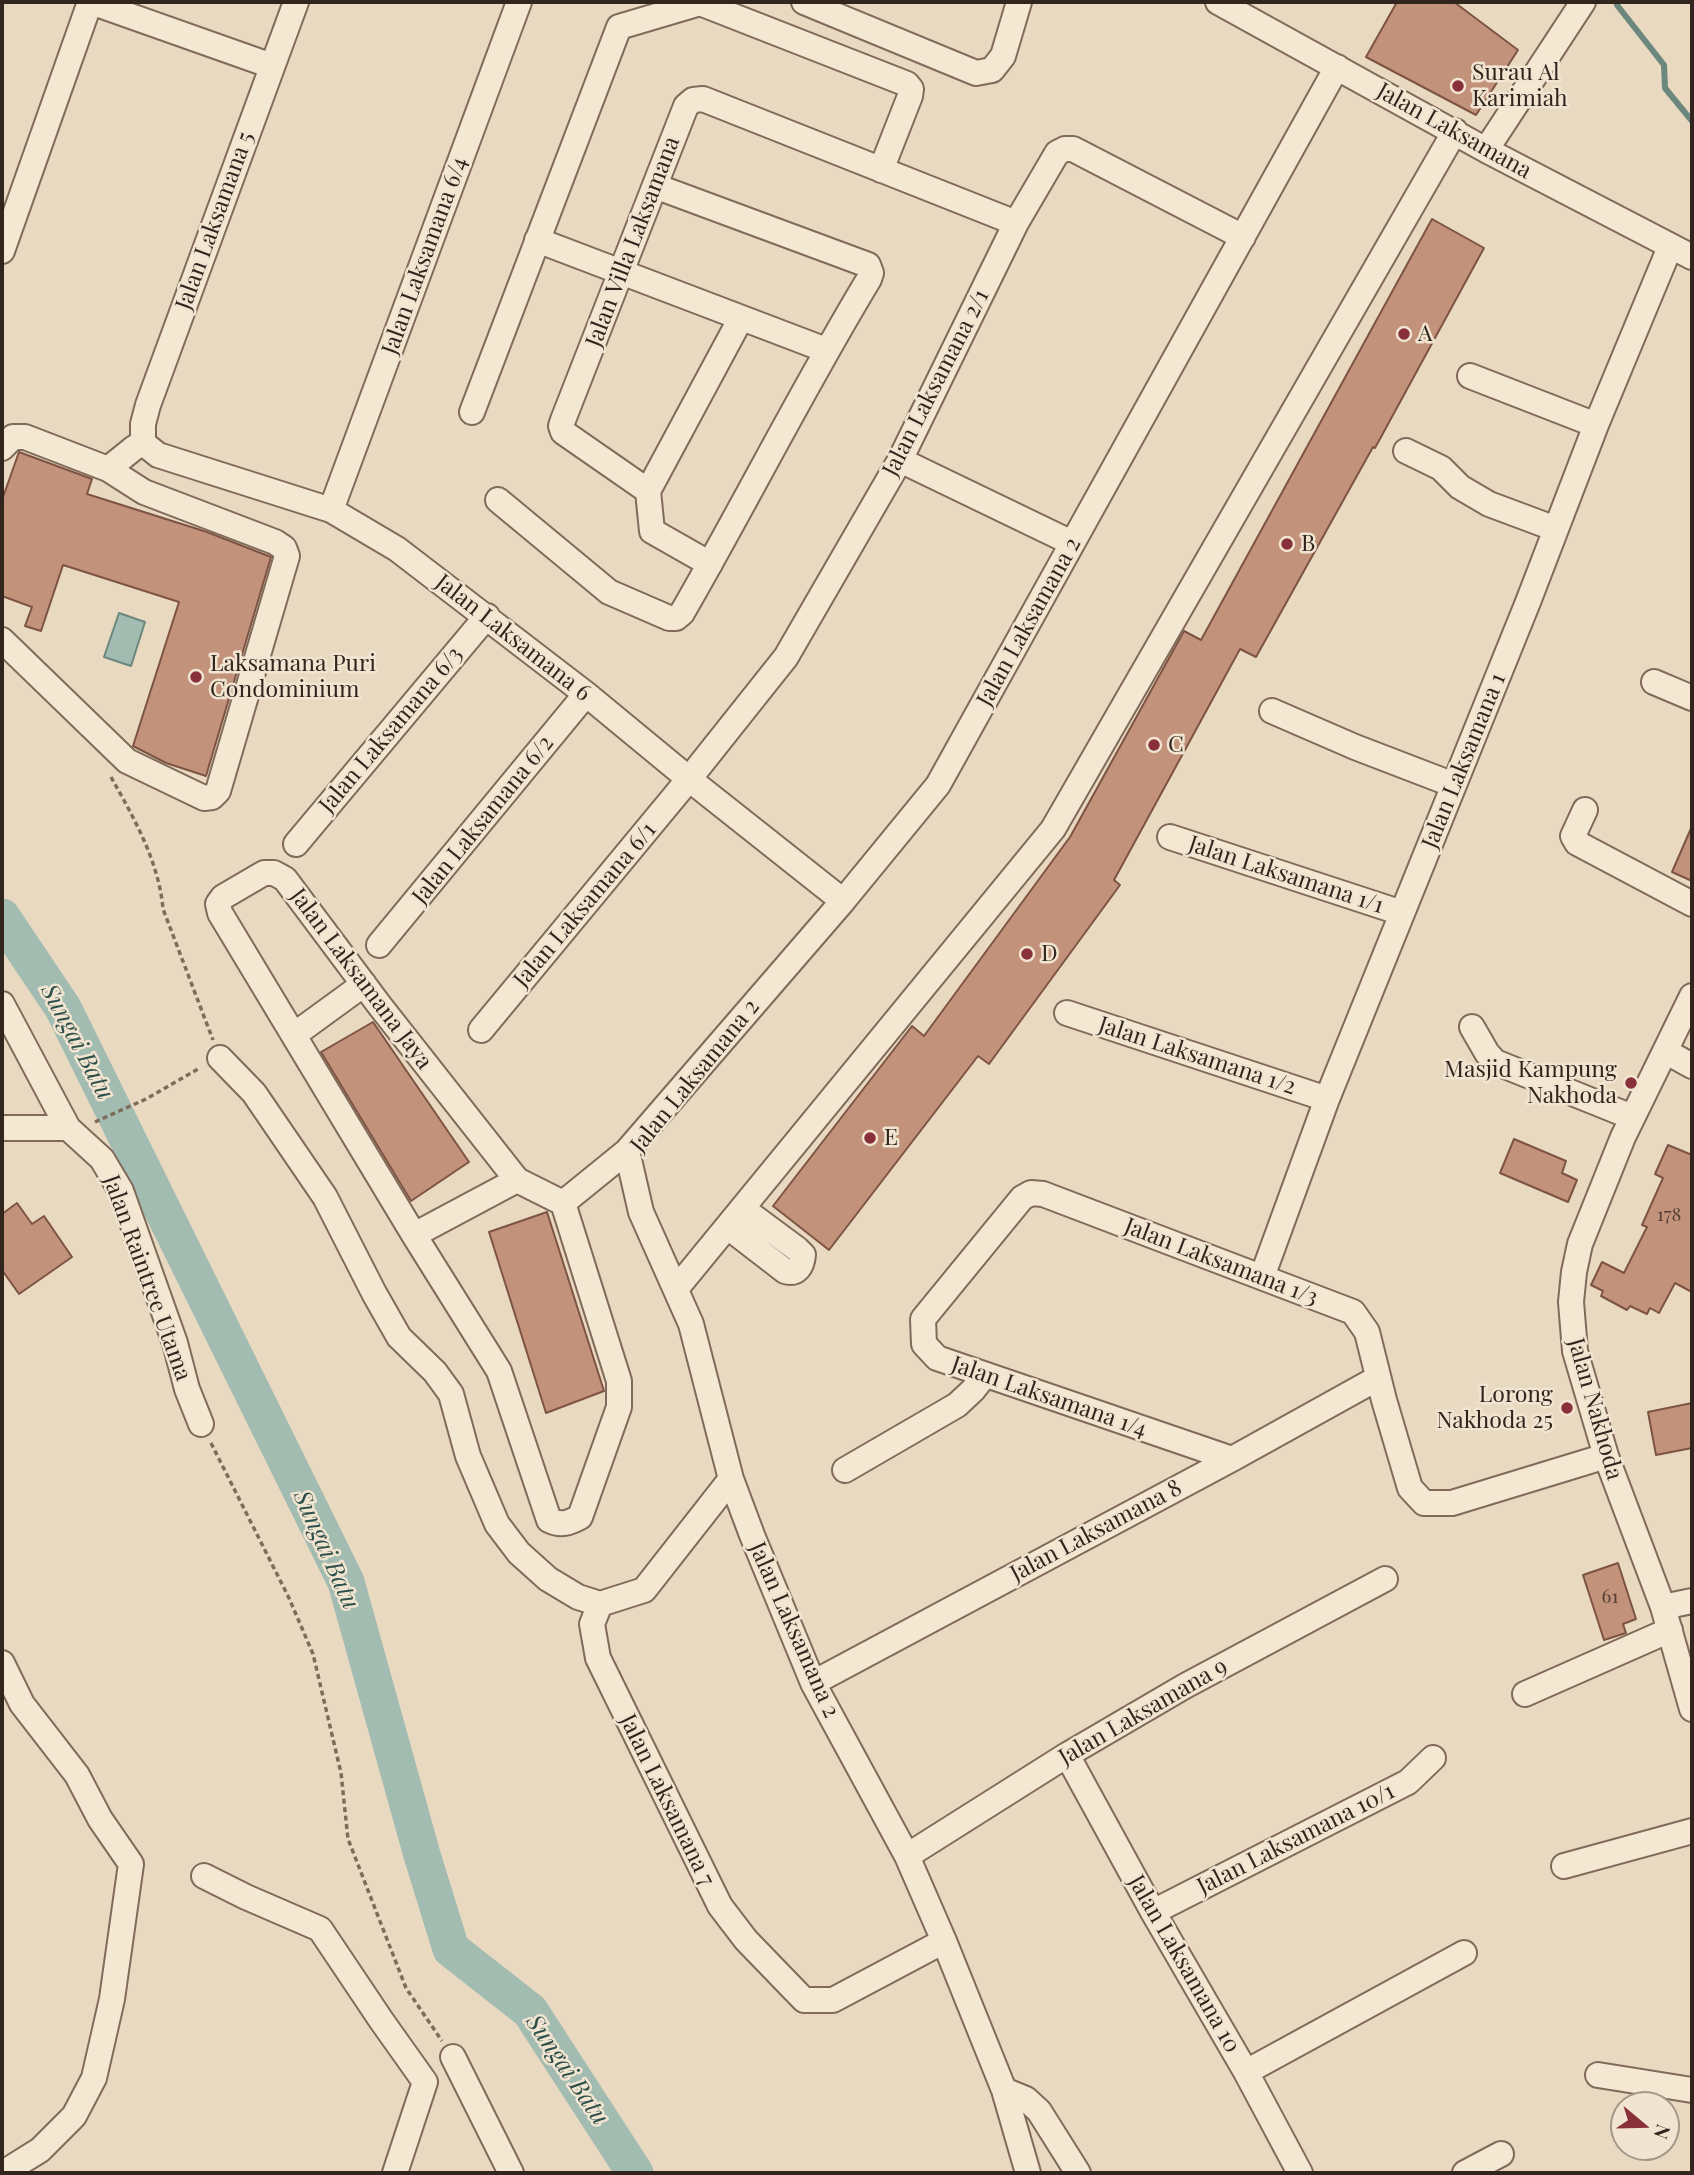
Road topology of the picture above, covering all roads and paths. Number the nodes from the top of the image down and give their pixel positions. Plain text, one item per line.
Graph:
1 (91, 2) edge
2 (296, 2) edge
3 (519, 2) edge
4 (804, 2) edge
5 (1019, 2) edge
6 (1219, 2) edge
7 (1583, 2) edge
8 (272, 66) junction
9 (1337, 67) junction
10 (1455, 131) junction
11 (1486, 150) junction
12 (881, 170) junction
13 (655, 186) junction
14 (1016, 223) junction
15 (1242, 237) junction
16 (537, 240) junction
17 (2, 251) edge
18 (1681, 252) edge
19 (621, 273) junction
20 (741, 318) junction
21 (826, 350) junction
22 (1470, 376) dead end
23 (471, 412) dead end
24 (1595, 425) junction
25 (2, 448) edge
26 (151, 449) junction
27 (1406, 451) dead end
28 (900, 460) junction
29 (108, 470) junction
30 (136, 487) junction
31 (648, 491) junction
32 (498, 500) dead end
33 (331, 510) junction
34 (1556, 529) junction
35 (1072, 543) junction
36 (710, 564) junction
37 (487, 616) junction
38 (2, 640) edge
39 (1654, 682) dead end
40 (586, 694) junction
41 (1692, 698) edge
42 (1272, 711) dead end
43 (105, 767) dead end
44 (689, 779) junction
45 (1454, 785) junction
46 (1585, 810) dead end
47 (1170, 837) dead end
48 (296, 845) dead end
49 (843, 901) junction
50 (1692, 904) edge
51 (1402, 913) junction
52 (379, 945) dead end
53 (364, 984) junction
54 (1692, 996) edge
55 (2, 1004) edge
56 (1067, 1013) dead end
57 (1472, 1027) dead end
58 (481, 1030) dead end
59 (294, 1035) junction
60 (1665, 1051) junction
61 (220, 1058) junction
62 (1692, 1066) edge
63 (1327, 1099) junction
64 (1632, 1117) junction
65 (94, 1122) dead end
66 (2, 1128) edge
67 (68, 1128) junction
68 (627, 1151) junction
69 (517, 1180) junction
70 (1022, 1198) joint
71 (563, 1203) junction
72 (414, 1235) junction
73 (1262, 1277) junction
74 (676, 1289) junction
75 (984, 1376) junction
76 (1378, 1378) junction
77 (201, 1424) joint
78 (1606, 1456) junction
79 (1232, 1459) junction
80 (845, 1470) dead end
81 (730, 1479) junction
82 (1385, 1579) dead end
83 (1692, 1601) edge
84 (600, 1604) junction
85 (1666, 1619) junction
86 (2, 1663) edge
87 (813, 1683) junction
88 (1525, 1695) dead end
89 (1692, 1709) edge
90 (1067, 1755) junction
91 (1433, 1758) dead end
92 (1692, 1831) edge
93 (907, 1856) junction
94 (1564, 1866) dead end
95 (204, 1876) dead end
96 (1153, 1912) junction
97 (944, 1941) junction
98 (1464, 1953) dead end
99 (453, 2057) joint
100 (1246, 2072) junction
101 (1598, 2075) dead end
102 (1004, 2090) junction
103 (1692, 2091) edge
104 (1501, 2154) dead end
105 (3, 2173) edge
106 (395, 2173) edge
107 (511, 2173) edge
108 (1028, 2173) edge
109 (1078, 2173) edge
110 (1300, 2173) edge
111 (1465, 2173) edge

1 - 8 street
1 - 17 street
2 - 8 street, Jalan Laksamana 5
3 - 33 street, Jalan Laksamana 6/4
4 - 5 street
6 - 9 street, Jalan Laksamana
7 - 11 street
8 - 26 street, Jalan Laksamana 5
9 - 10 street, Jalan Laksamana
9 - 15 street, Jalan Laksamana 2
10 - 11 street, Jalan Laksamana
10 - 74 street
11 - 18 street, Jalan Laksamana
12 - 13 street, Jalan Villa Laksamana
12 - 14 street, Jalan Villa Laksamana
12 - 16 street
13 - 19 street, Jalan Villa Laksamana
13 - 21 street
14 - 15 street, Jalan Laksamana 2/1
14 - 28 street, Jalan Laksamana 2/1
15 - 35 street, Jalan Laksamana 2
16 - 19 street
16 - 23 street
18 - 24 street, Jalan Laksamana 1
19 - 20 street
19 - 31 street, Jalan Villa Laksamana
20 - 21 street
20 - 31 street
21 - 36 street
22 - 24 street
24 - 34 street, Jalan Laksamana 1
25 - 29 street
26 - 29 street
26 - 30 street
26 - 33 street, Jalan Laksamana 6
27 - 34 street
28 - 35 street
28 - 44 street, Jalan Laksamana 2/1
29 - 30 street
30 - 38 street
31 - 36 street
32 - 36 street
33 - 37 street, Jalan Laksamana 6
34 - 45 street, Jalan Laksamana 1
35 - 49 street, Jalan Laksamana 2
37 - 40 street, Jalan Laksamana 6
37 - 48 street, Jalan Laksamana 6/3
39 - 41 street
40 - 44 street, Jalan Laksamana 6
40 - 52 street, Jalan Laksamana 6/2
42 - 45 street
43 - 61 path
44 - 49 street, Jalan Laksamana 6
44 - 58 street, Jalan Laksamana 6/1
45 - 51 street, Jalan Laksamana 1
46 - 50 street
47 - 51 street, Jalan Laksamana 1/1
49 - 68 street, Jalan Laksamana 2
51 - 63 street, Jalan Laksamana 1
53 - 59 street
53 - 59 street, Jalan Laksamana Jaya
53 - 69 street, Jalan Laksamana Jaya
54 - 60 street, Jalan Nakhoda
55 - 67 street, Jalan Raintree Utama
56 - 63 street, Jalan Laksamana 1/2
57 - 64 street
59 - 72 street, Jalan Laksamana Jaya
60 - 62 street
60 - 64 street, Jalan Nakhoda
61 - 65 path
61 - 84 street
63 - 73 street, Jalan Laksamana 1
64 - 78 street, Jalan Nakhoda
66 - 67 street
67 - 77 street, Jalan Raintree Utama
68 - 71 street
68 - 74 street, Jalan Laksamana 2
69 - 71 street, Jalan Laksamana Jaya
69 - 72 street
70 - 73 street, Jalan Laksamana 1/3
70 - 75 street, Jalan Laksamana 1/4
71 - 72 street, Jalan Laksamana Jaya
73 - 76 street, Jalan Laksamana 1/3
74 - 81 street, Jalan Laksamana 2
75 - 79 street, Jalan Laksamana 1/4
75 - 80 street
76 - 78 street
76 - 79 street, Jalan Laksamana 8
77 - 99 path
78 - 85 street, Jalan Nakhoda
79 - 87 street, Jalan Laksamana 8
81 - 84 street
81 - 87 street, Jalan Laksamana 2
82 - 90 street, Jalan Laksamana 9
83 - 85 street
84 - 97 street, Jalan Laksamana 7
85 - 88 street
85 - 89 street, Jalan Nakhoda
86 - 105 street
87 - 93 street, Jalan Laksamana 2
90 - 93 street, Jalan Laksamana 9
90 - 96 street, Jalan Laksamana 10
91 - 96 street, Jalan Laksamana 10/1
92 - 94 street
93 - 97 street, Jalan Laksamana 2
95 - 106 street
96 - 100 street, Jalan Laksamana 10
97 - 102 street, Jalan Laksamana 2
98 - 100 street
99 - 107 street
100 - 110 street, Jalan Laksamana 10
101 - 103 street
102 - 108 street, Jalan Laksamana 2
102 - 109 street
104 - 111 street

